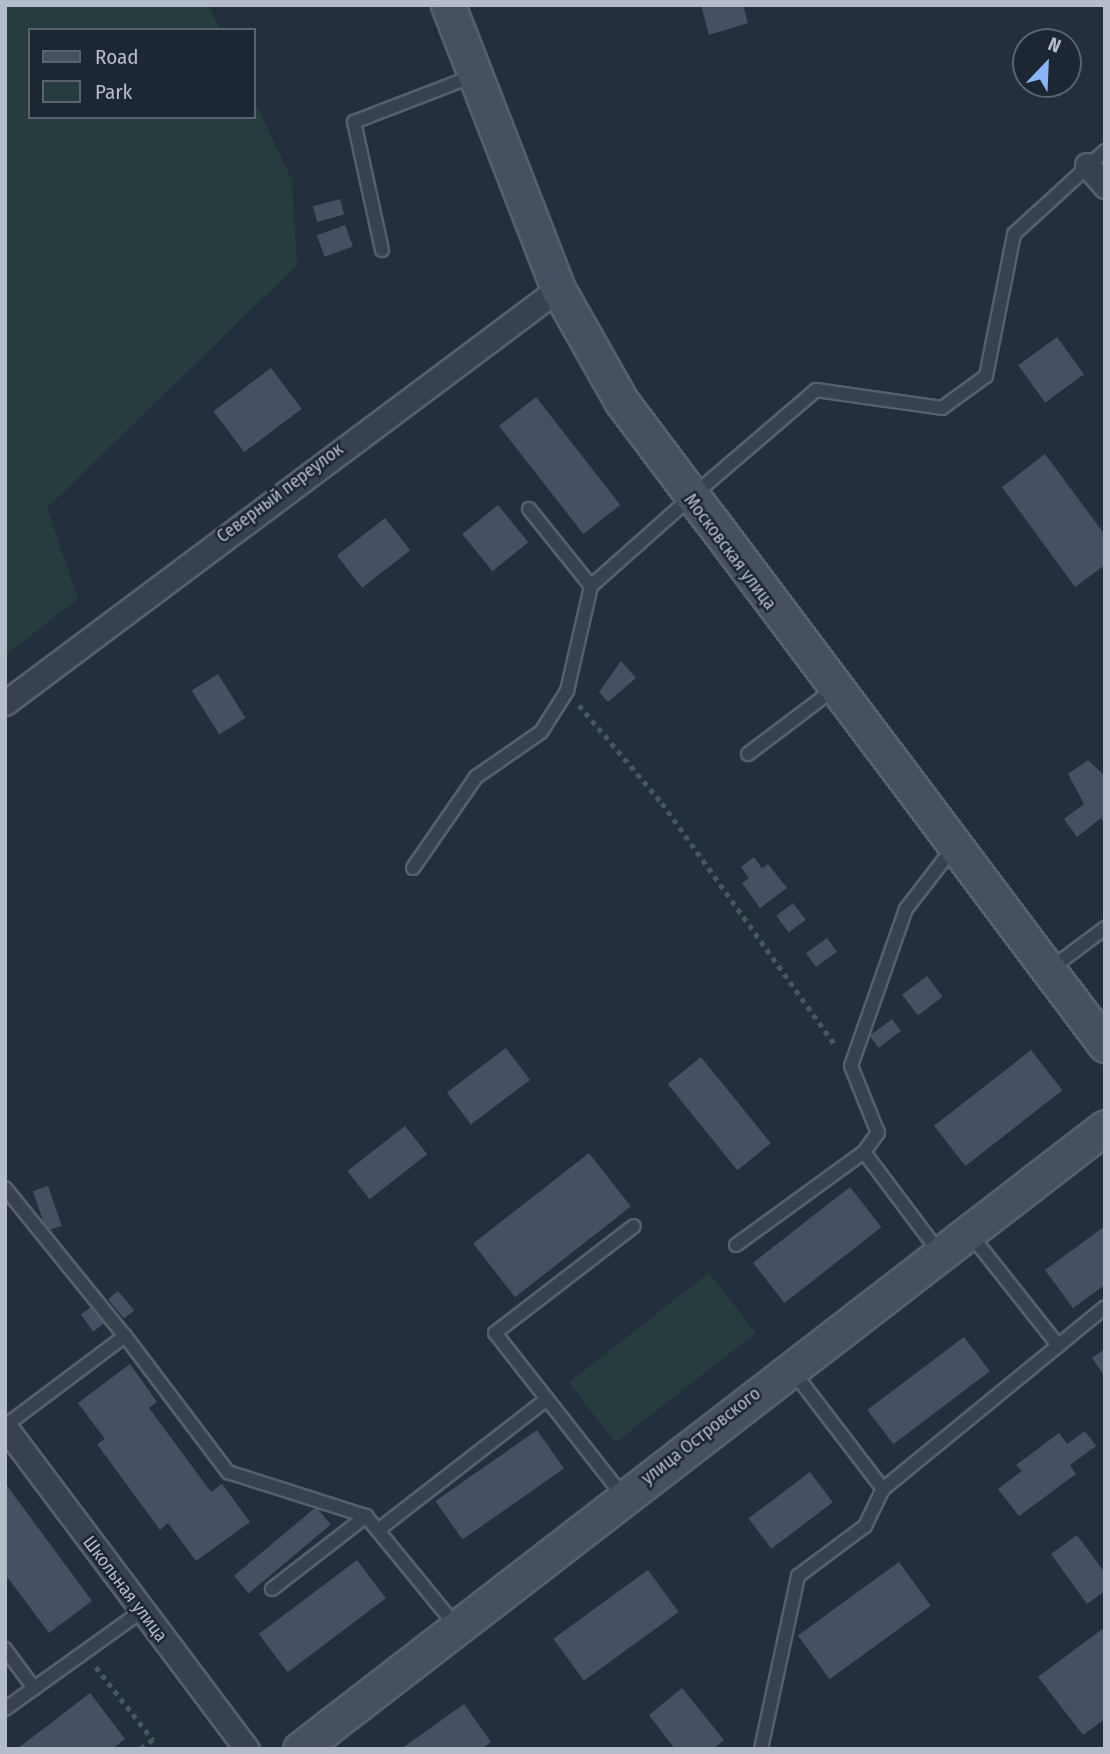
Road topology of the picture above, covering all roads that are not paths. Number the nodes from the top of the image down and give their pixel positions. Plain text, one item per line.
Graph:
1 (449, 5) edge
2 (473, 76) junction
3 (1096, 158) edge
4 (1105, 186) edge
5 (382, 250) dead end
6 (558, 289) junction
7 (689, 499) junction
8 (529, 509) dead end
9 (591, 586) junction
10 (834, 689) junction
11 (5, 703) edge
12 (748, 754) dead end
13 (954, 847) junction
14 (413, 868) dead end
15 (1105, 928) edge
16 (1048, 971) junction
17 (1105, 1045) edge
18 (1105, 1127) edge
19 (864, 1152) junction
20 (5, 1188) edge
21 (634, 1226) dead end
22 (967, 1231) junction
23 (736, 1245) dead end
24 (939, 1252) junction
25 (1105, 1307) edge
26 (125, 1336) junction
27 (1058, 1345) junction
28 (790, 1367) junction
29 (547, 1399) junction
30 (5, 1427) edge
31 (883, 1489) junction
32 (623, 1496) junction
33 (366, 1516) junction
34 (378, 1530) junction
35 (271, 1589) dead end
36 (142, 1611) junction
37 (458, 1628) junction
38 (5, 1648) edge
39 (34, 1688) junction
40 (5, 1709) edge
41 (247, 1749) edge
42 (300, 1749) edge
43 (761, 1749) edge

1 - 2 main road, Московская улица
2 - 5 lane
2 - 6 main road, Московская улица
3 - 4 street
3 - 7 lane
6 - 7 main road, Московская улица
6 - 11 street, Северный переулок
7 - 9 lane
7 - 10 main road, Московская улица
8 - 9 lane
9 - 14 lane
10 - 12 lane
10 - 13 main road, Московская улица
13 - 16 main road, Московская улица
13 - 19 lane
15 - 16 lane
16 - 17 main road, Московская улица
18 - 22 main road, улица Островского
19 - 23 lane
19 - 24 lane
20 - 26 lane
21 - 29 lane
22 - 24 main road, улица Островского
22 - 27 lane
24 - 28 main road, улица Островского
25 - 27 lane
26 - 30 lane
26 - 33 lane
27 - 31 lane
28 - 31 lane
28 - 32 main road, улица Островского
29 - 32 lane
29 - 34 lane
30 - 36 street, Школьная улица
31 - 43 lane
32 - 37 main road, улица Островского
33 - 34 lane
33 - 35 lane
34 - 37 lane
36 - 39 lane
36 - 41 street, Школьная улица
37 - 42 main road, улица Островского
38 - 39 lane
39 - 40 lane

